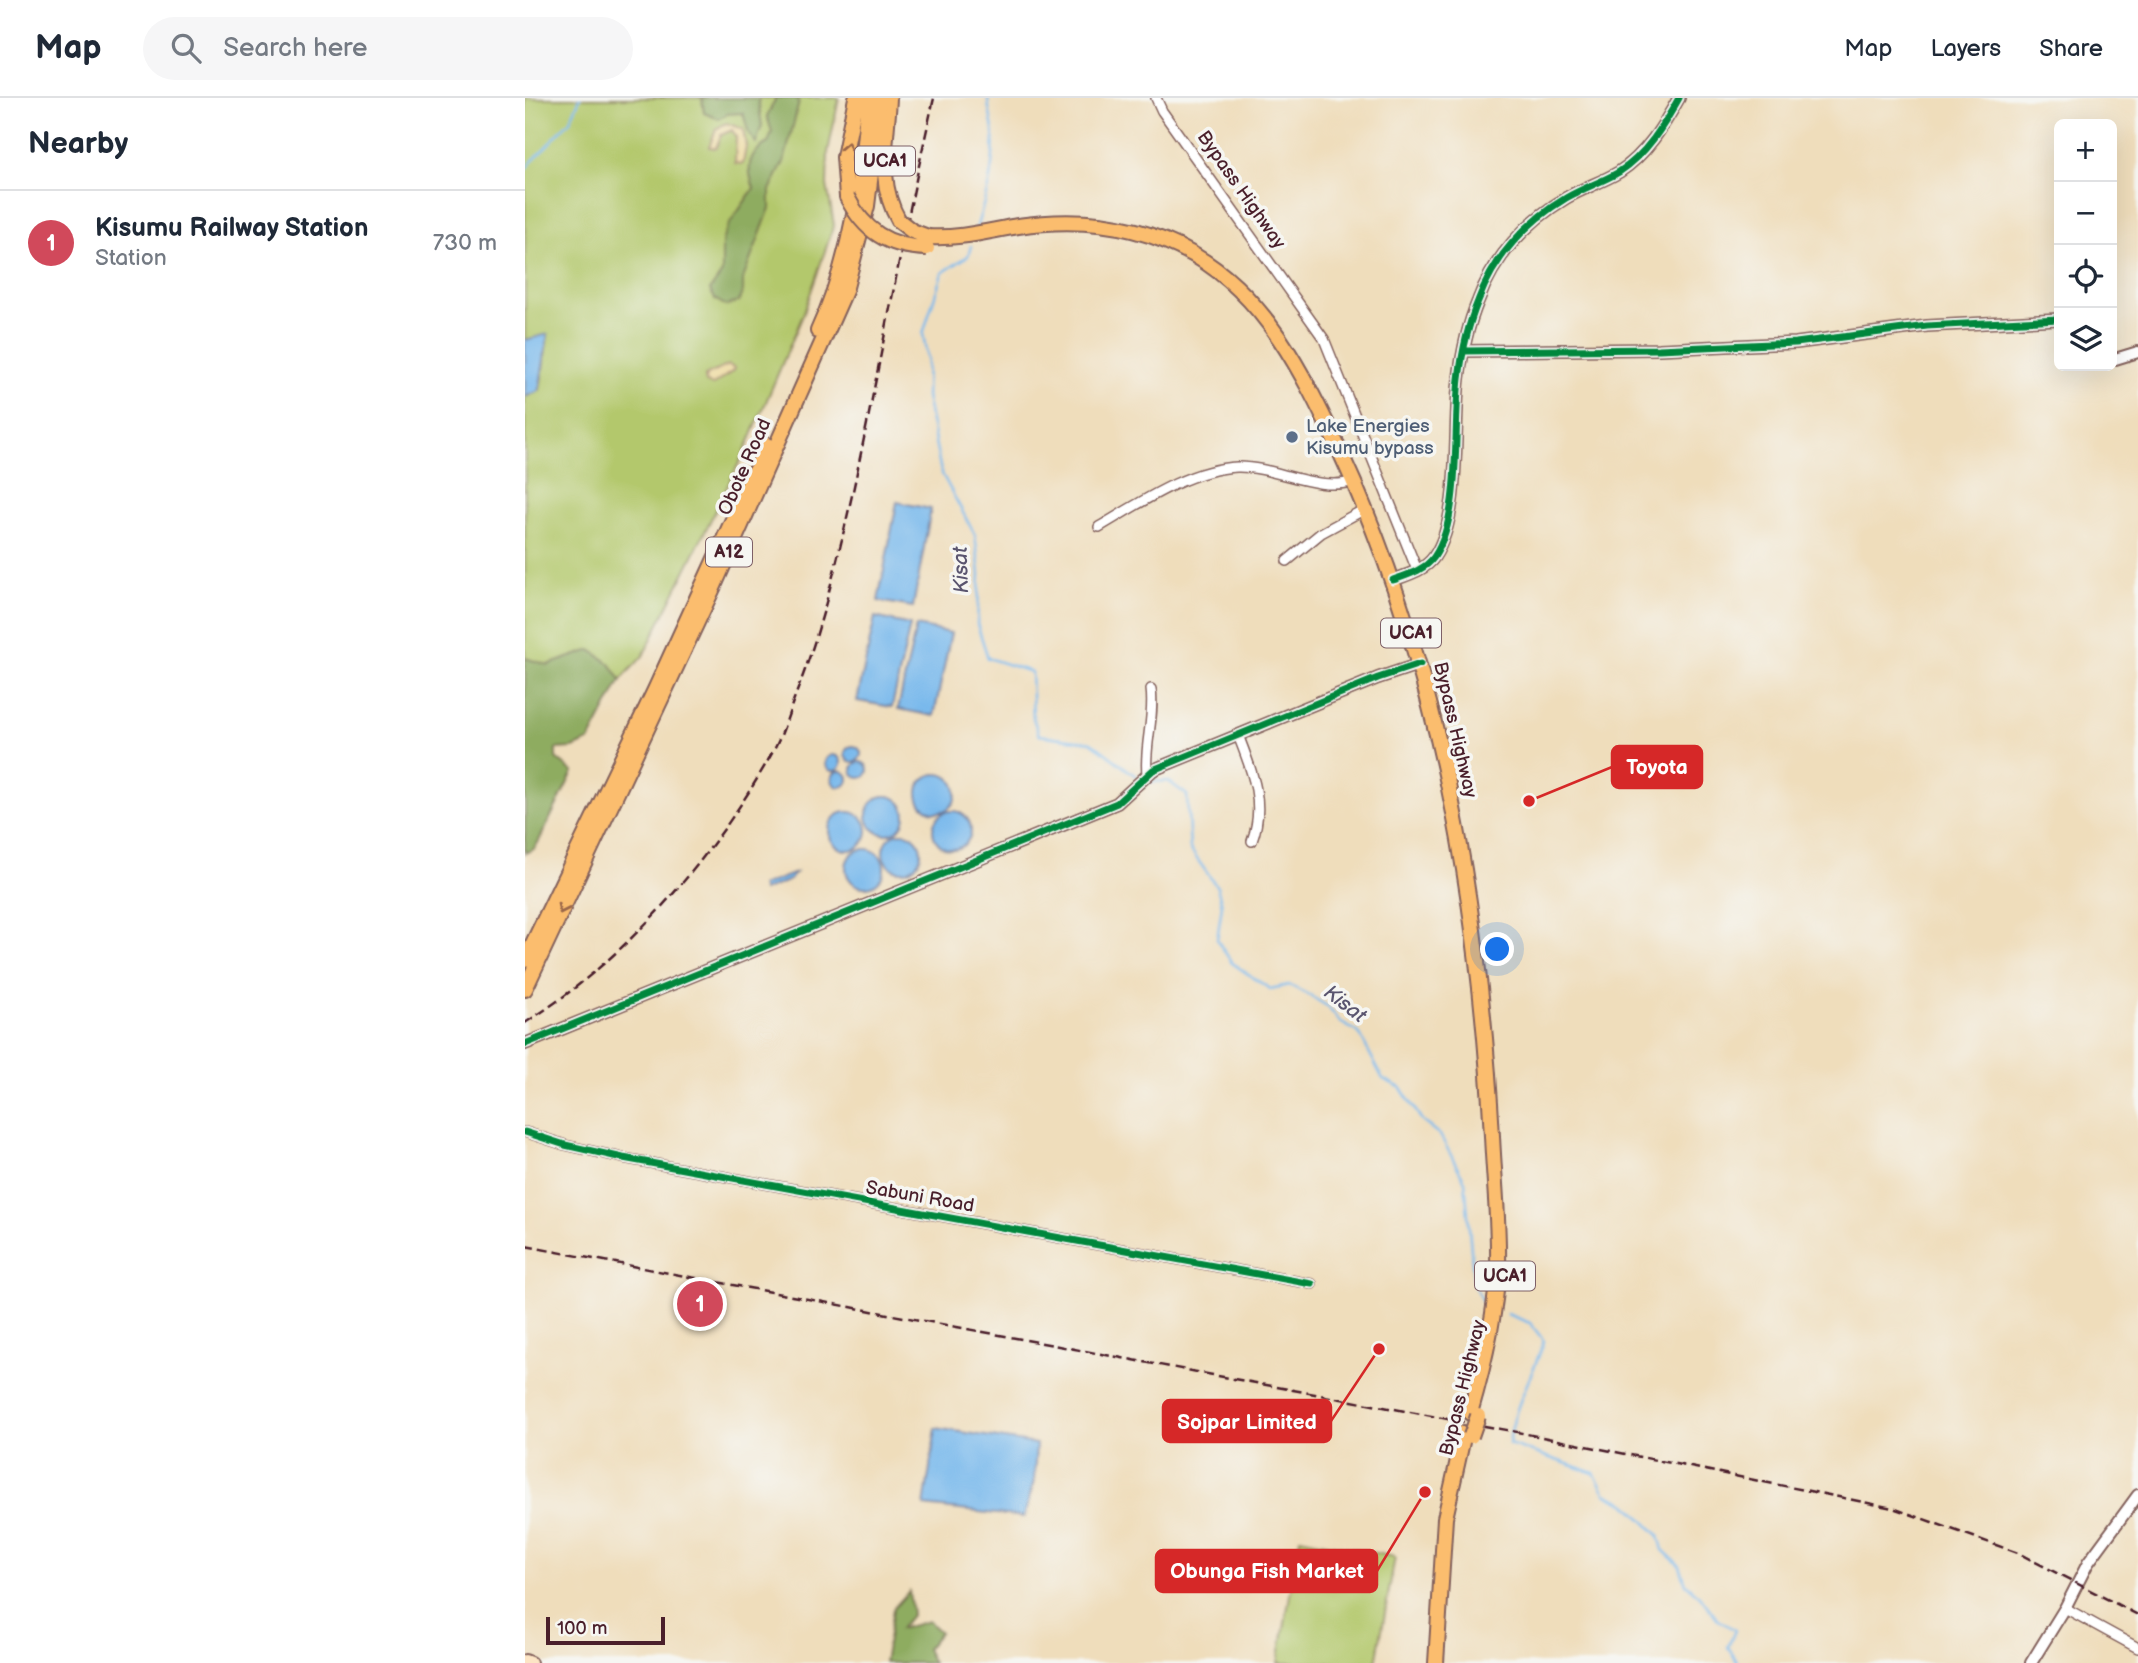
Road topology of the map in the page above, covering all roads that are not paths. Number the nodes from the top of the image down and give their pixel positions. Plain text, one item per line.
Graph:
1 (856, 98) edge
2 (869, 98) edge
3 (880, 98) edge
4 (889, 98) edge
5 (1156, 98) edge
6 (1679, 98) edge
7 (1160, 241) junction
8 (2054, 319) edge
9 (1464, 351) junction
10 (2138, 352) edge
11 (2117, 358) edge
12 (1353, 481) junction
13 (1365, 509) junction
14 (1099, 527) dead end
15 (1287, 561) dead end
16 (1417, 570) junction
17 (1393, 580) junction
18 (1420, 664) junction
19 (1151, 689) dead end
20 (1238, 735) junction
21 (1147, 774) junction
22 (1252, 841) dead end
23 (525, 960) edge
24 (525, 989) edge
25 (525, 1044) edge
26 (525, 1132) edge
27 (1312, 1284) dead end
28 (1467, 1434) junction
29 (2138, 1494) edge
30 (2065, 1608) junction
31 (2138, 1648) edge
32 (525, 1661) edge
33 (530, 1663) edge
34 (1436, 1663) edge
35 (1445, 1663) edge
36 (2031, 1663) edge

7 -> 1 main road, UCA1, bridge
2 - 23 main road, Obote Road / A12
3 -> 24 main road, Obote Road / A12
4 - 7 main road, UCA1, bridge
5 - 16 street, Bypass Highway
6 - 9 street
7 - 12 main road, Bypass Highway / UCA1
8 - 9 street
9 - 16 street
10 - 11 street
12 - 13 main road, Bypass Highway / UCA1
12 - 14 street
13 - 15 street
13 - 17 main road, Bypass Highway / UCA1
16 - 17 street
17 - 18 main road, Bypass Highway / UCA1
18 - 20 street
18 - 28 main road, Bypass Highway / UCA1, bridge
19 - 21 street
20 - 21 street
20 - 22 street
21 - 25 street
26 - 27 street, Sabuni Road
28 - 34 main road, Bypass Highway / UCA1
28 - 35 main road, Bypass Highway / UCA1
29 - 30 street
30 - 31 street
30 - 36 street
32 - 33 main road

